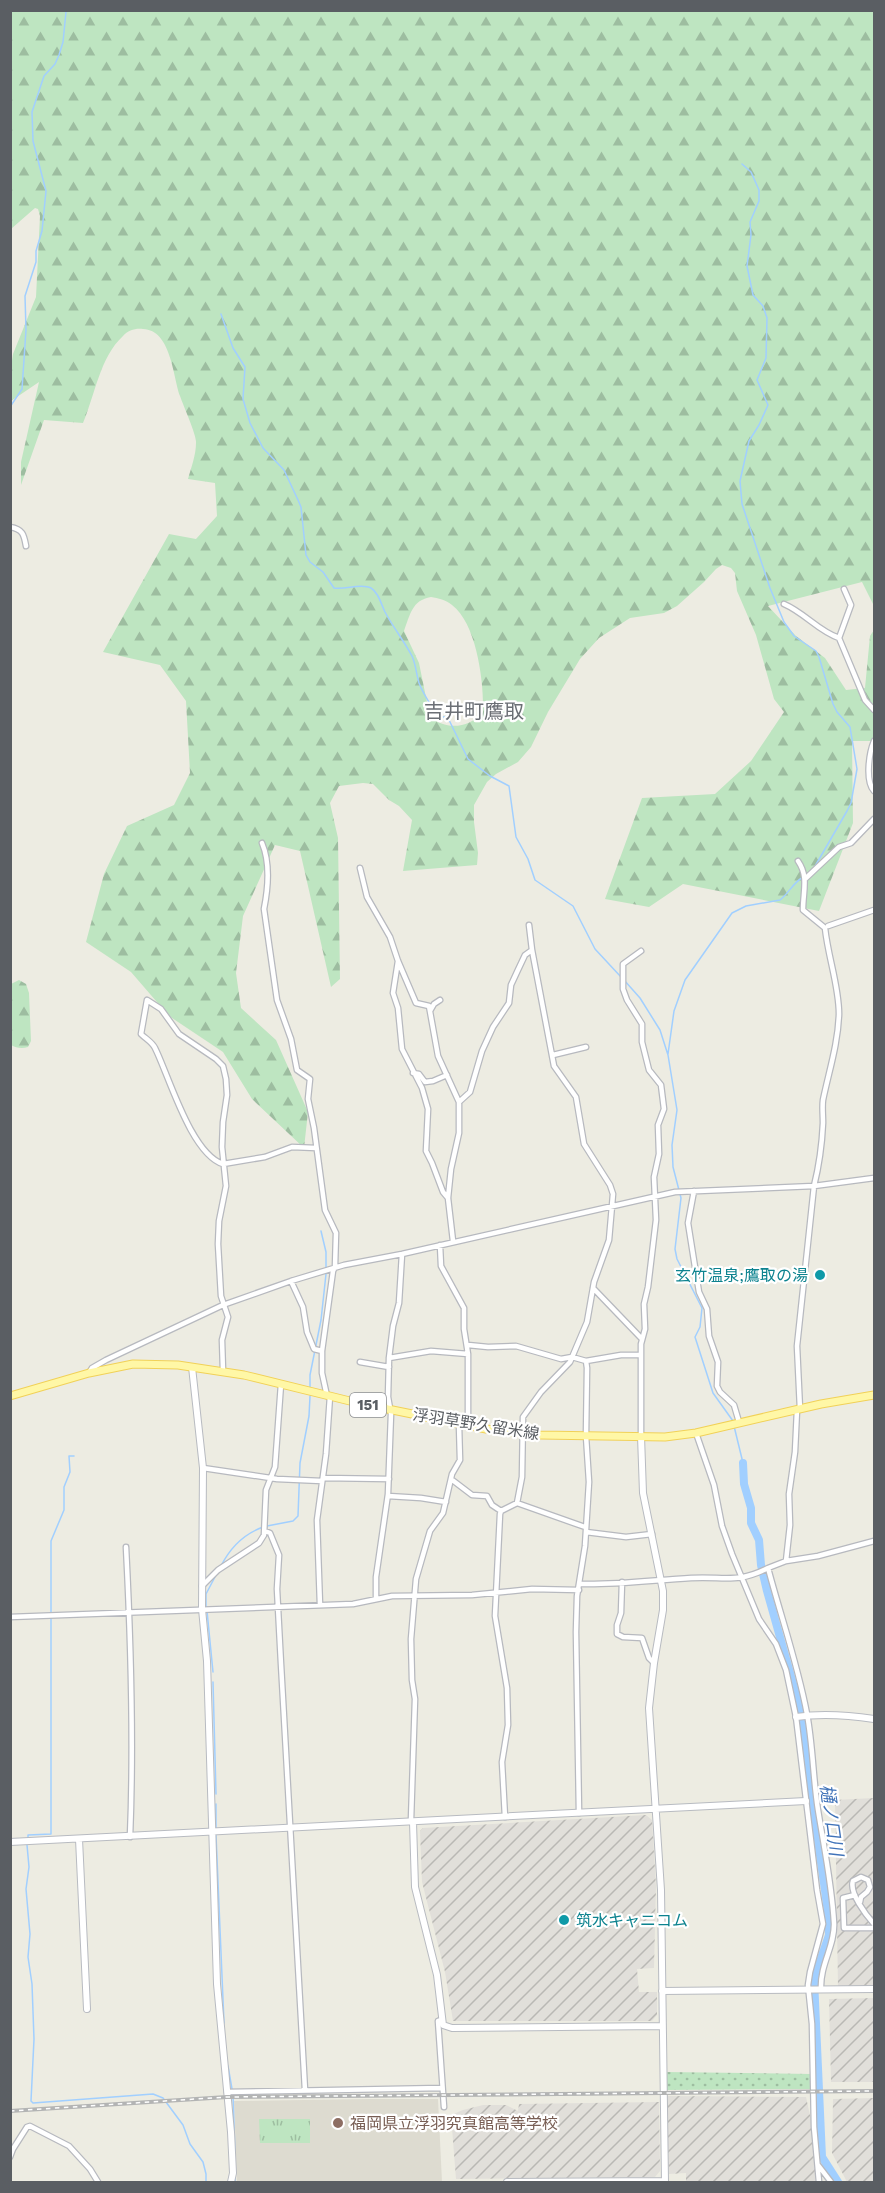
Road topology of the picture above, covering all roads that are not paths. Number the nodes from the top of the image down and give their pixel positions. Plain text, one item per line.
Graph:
1 (10, 526) edge
2 (26, 546) dead end
3 (844, 589) dead end
4 (784, 604) dead end
5 (839, 638) junction
6 (874, 710) edge
7 (874, 741) edge
8 (874, 791) edge
9 (874, 819) edge
10 (262, 843) dead end
11 (798, 861) dead end
12 (360, 868) dead end
13 (806, 879) junction
14 (874, 910) edge
15 (529, 925) dead end
16 (828, 926) dead end
17 (532, 950) junction
18 (641, 951) dead end
19 (398, 962) junction
20 (440, 1000) dead end
21 (430, 1011) junction
22 (586, 1047) dead end
23 (553, 1055) junction
24 (413, 1073) junction
25 (447, 1075) junction
26 (459, 1102) junction
27 (316, 1148) junction
28 (223, 1164) junction
29 (874, 1178) edge
30 (814, 1186) junction
31 (694, 1191) junction
32 (656, 1197) junction
33 (448, 1198) junction
34 (611, 1208) junction
35 (453, 1242) junction
36 (440, 1245) junction
37 (402, 1254) junction
38 (335, 1267) junction
39 (291, 1281) junction
40 (593, 1288) junction
41 (223, 1305) junction
42 (642, 1339) junction
43 (468, 1345) junction
44 (318, 1350) junction
45 (468, 1354) junction
46 (641, 1355) junction
47 (572, 1357) junction
48 (389, 1358) junction
49 (585, 1361) junction
50 (360, 1362) dead end
51 (389, 1366) junction
52 (192, 1367) junction
53 (223, 1371) junction
54 (89, 1373) junction
55 (281, 1384) junction
56 (874, 1395) edge
57 (10, 1396) edge
58 (328, 1396) junction
59 (390, 1409) junction
60 (798, 1409) junction
61 (738, 1422) junction
62 (459, 1425) junction
63 (468, 1426) junction
64 (696, 1433) junction
65 (523, 1434) junction
66 (586, 1436) junction
67 (641, 1436) junction
68 (203, 1468) junction
69 (272, 1478) junction
70 (389, 1479) junction
71 (451, 1479) junction
72 (322, 1480) junction
73 (388, 1496) junction
74 (446, 1502) junction
75 (517, 1503) junction
76 (501, 1511) junction
77 (265, 1528) junction
78 (586, 1530) junction
79 (653, 1534) junction
80 (874, 1541) edge
81 (126, 1547) dead end
82 (786, 1561) junction
83 (767, 1569) junction
84 (743, 1578) junction
85 (662, 1581) junction
86 (622, 1582) junction
87 (580, 1584) junction
88 (202, 1586) junction
89 (579, 1590) junction
90 (495, 1593) junction
91 (415, 1595) junction
92 (375, 1599) junction
93 (320, 1605) junction
94 (278, 1606) junction
95 (205, 1609) junction
96 (130, 1611) junction
97 (10, 1617) edge
98 (654, 1663) junction
99 (801, 1716) junction
100 (874, 1719) edge
101 (806, 1801) junction
102 (655, 1809) junction
103 (579, 1813) junction
104 (505, 1817) junction
105 (413, 1822) junction
106 (291, 1829) junction
107 (212, 1833) junction
108 (821, 1836) junction
109 (130, 1837) junction
110 (811, 1837) junction
111 (79, 1839) junction
112 (10, 1842) edge
113 (855, 1895) junction
114 (860, 1902) junction
115 (874, 1926) edge
116 (820, 1944) junction
117 (829, 1946) junction
118 (815, 1989) junction
119 (874, 1989) edge
120 (662, 1990) junction
121 (87, 2009) dead end
122 (442, 2020) junction
123 (662, 2026) junction
124 (442, 2088) junction
125 (304, 2090) junction
126 (227, 2092) junction
127 (444, 2106) dead end
128 (10, 2157) edge
129 (818, 2165) junction
130 (98, 2182) edge
131 (231, 2182) edge
132 (507, 2182) edge
133 (665, 2182) edge
134 (819, 2182) edge
135 (831, 2182) edge

1 - 2 street
3 - 5 street
4 - 5 street
5 - 6 street
7 - 8 street
9 - 13 street
10 - 27 street
11 - 13 street
12 - 19 street
13 - 30 street
14 - 16 street
15 - 17 street
17 - 23 street
17 - 26 street
18 - 32 street
19 - 21 street
19 - 24 street
20 - 21 street
21 - 25 street
22 - 23 street
23 - 34 street
24 - 25 street
24 - 33 street
25 - 26 street
26 - 33 street
27 - 28 street
27 - 38 street
28 - 28 street
28 - 41 street
29 - 30 street
30 - 31 street
30 - 60 street
31 - 32 street
31 - 61 street
32 - 34 street
32 - 42 street
33 - 35 street
34 - 35 street
34 - 40 street
35 - 36 street
36 - 37 street
36 - 43 street
37 - 38 street
37 - 48 street
38 - 39 street
38 - 44 street
39 - 41 street
39 - 44 street
40 - 42 street
40 - 47 street
41 - 53 street
41 - 54 street
42 - 46 street
43 - 45 street
43 - 47 street
44 - 58 street
45 - 48 street
45 - 63 street
46 - 49 street
46 - 67 street
47 - 49 street
47 - 65 street
48 - 51 street
49 - 66 street
50 - 51 street
51 - 59 street
52 - 53 main road, 浮羽草野久留米線 / 151
52 - 54 main road, 浮羽草野久留米線 / 151
52 - 68 street
53 - 55 main road, 浮羽草野久留米線 / 151
54 - 57 main road, 浮羽草野久留米線 / 151
55 - 58 main road, 浮羽草野久留米線 / 151
55 - 69 street
56 - 60 main road, 浮羽草野久留米線 / 151
58 - 59 main road, 浮羽草野久留米線 / 151
58 - 72 street
59 - 62 main road, 浮羽草野久留米線 / 151
59 - 70 street
60 - 61 main road, 浮羽草野久留米線 / 151
60 - 82 street
61 - 64 main road, 浮羽草野久留米線 / 151
62 - 63 main road, 浮羽草野久留米線 / 151
62 - 71 street
63 - 65 main road, 浮羽草野久留米線 / 151
64 - 67 main road, 浮羽草野久留米線 / 151
64 - 84 street
65 - 66 main road, 浮羽草野久留米線 / 151
65 - 75 street
66 - 67 main road, 浮羽草野久留米線 / 151
66 - 78 street
67 - 79 street
68 - 69 street
68 - 88 street
69 - 72 street
69 - 77 street
70 - 72 street
70 - 73 street
71 - 74 street
71 - 76 street
72 - 93 street
73 - 74 street
73 - 92 street
74 - 91 street
75 - 76 street
75 - 78 street
76 - 90 street
77 - 88 street
77 - 94 street
78 - 79 street
78 - 87 street
79 - 85 street
80 - 82 street
81 - 96 street
82 - 83 street
83 - 84 street
83 - 99 street
84 - 85 street
84 - 99 street
85 - 86 street
85 - 98 street
86 - 87 street
86 - 98 street
87 - 89 street
88 - 95 street
89 - 90 street
89 - 103 street
90 - 91 street
90 - 104 street
91 - 92 street
91 - 105 street
92 - 93 street
93 - 94 street
94 - 95 street
94 - 106 street
95 - 96 street
95 - 107 street
96 - 97 street
96 - 109 street
98 - 102 street
99 - 100 street
99 - 101 street
99 - 108 street
101 - 102 street
101 - 110 street
102 - 103 street
102 - 120 street
103 - 104 street
104 - 105 street
105 - 106 street
105 - 122 street
106 - 107 street
106 - 125 street
107 - 109 street
107 - 126 street
108 - 110 street
108 - 117 street
109 - 111 street
110 - 116 street
111 - 112 street
111 - 121 street
113 - 114 street
113 - 114 street
113 - 115 street
114 - 115 street
116 - 117 street
116 - 118 street
117 - 118 street
118 - 119 street
118 - 120 street
118 - 129 street
120 - 123 street
122 - 123 street
122 - 124 street
123 - 133 street
124 - 125 street
124 - 127 street
125 - 126 street
126 - 131 street
128 - 130 street
129 - 134 street
129 - 135 street
132 - 133 street

